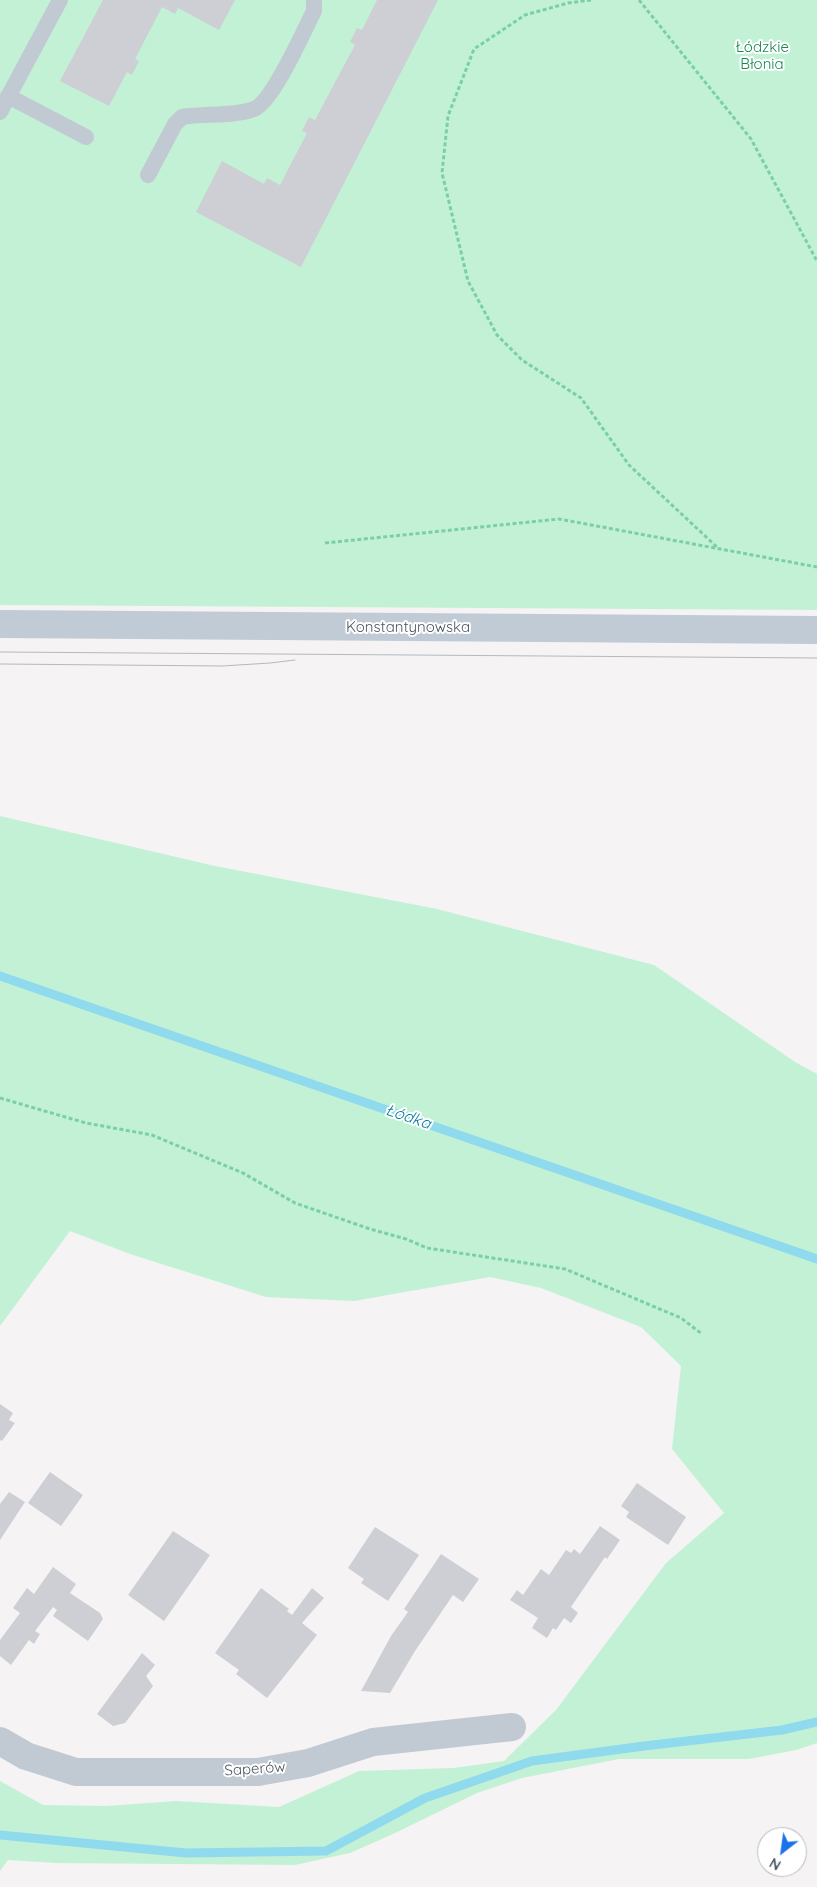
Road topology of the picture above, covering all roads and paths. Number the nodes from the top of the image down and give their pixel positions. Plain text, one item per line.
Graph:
1 (60, 0) edge
2 (314, 0) edge
3 (591, 0) edge
4 (639, 0) edge
5 (8, 96) junction
6 (0, 112) edge
7 (86, 137) dead end
8 (148, 176) dead end
9 (817, 261) edge
10 (326, 543) dead end
11 (718, 548) junction
12 (817, 567) edge
13 (0, 624) edge
14 (817, 630) edge
15 (0, 1098) edge
16 (702, 1334) dead end
17 (512, 1727) dead end
18 (0, 1741) edge

1 - 5 lane
2 - 8 lane
3 - 11 path
4 - 9 path
5 - 6 lane
5 - 7 lane
10 - 11 path
11 - 12 path
13 - 14 main road, Konstantynowska
15 - 16 path
17 - 18 street, Saperów

